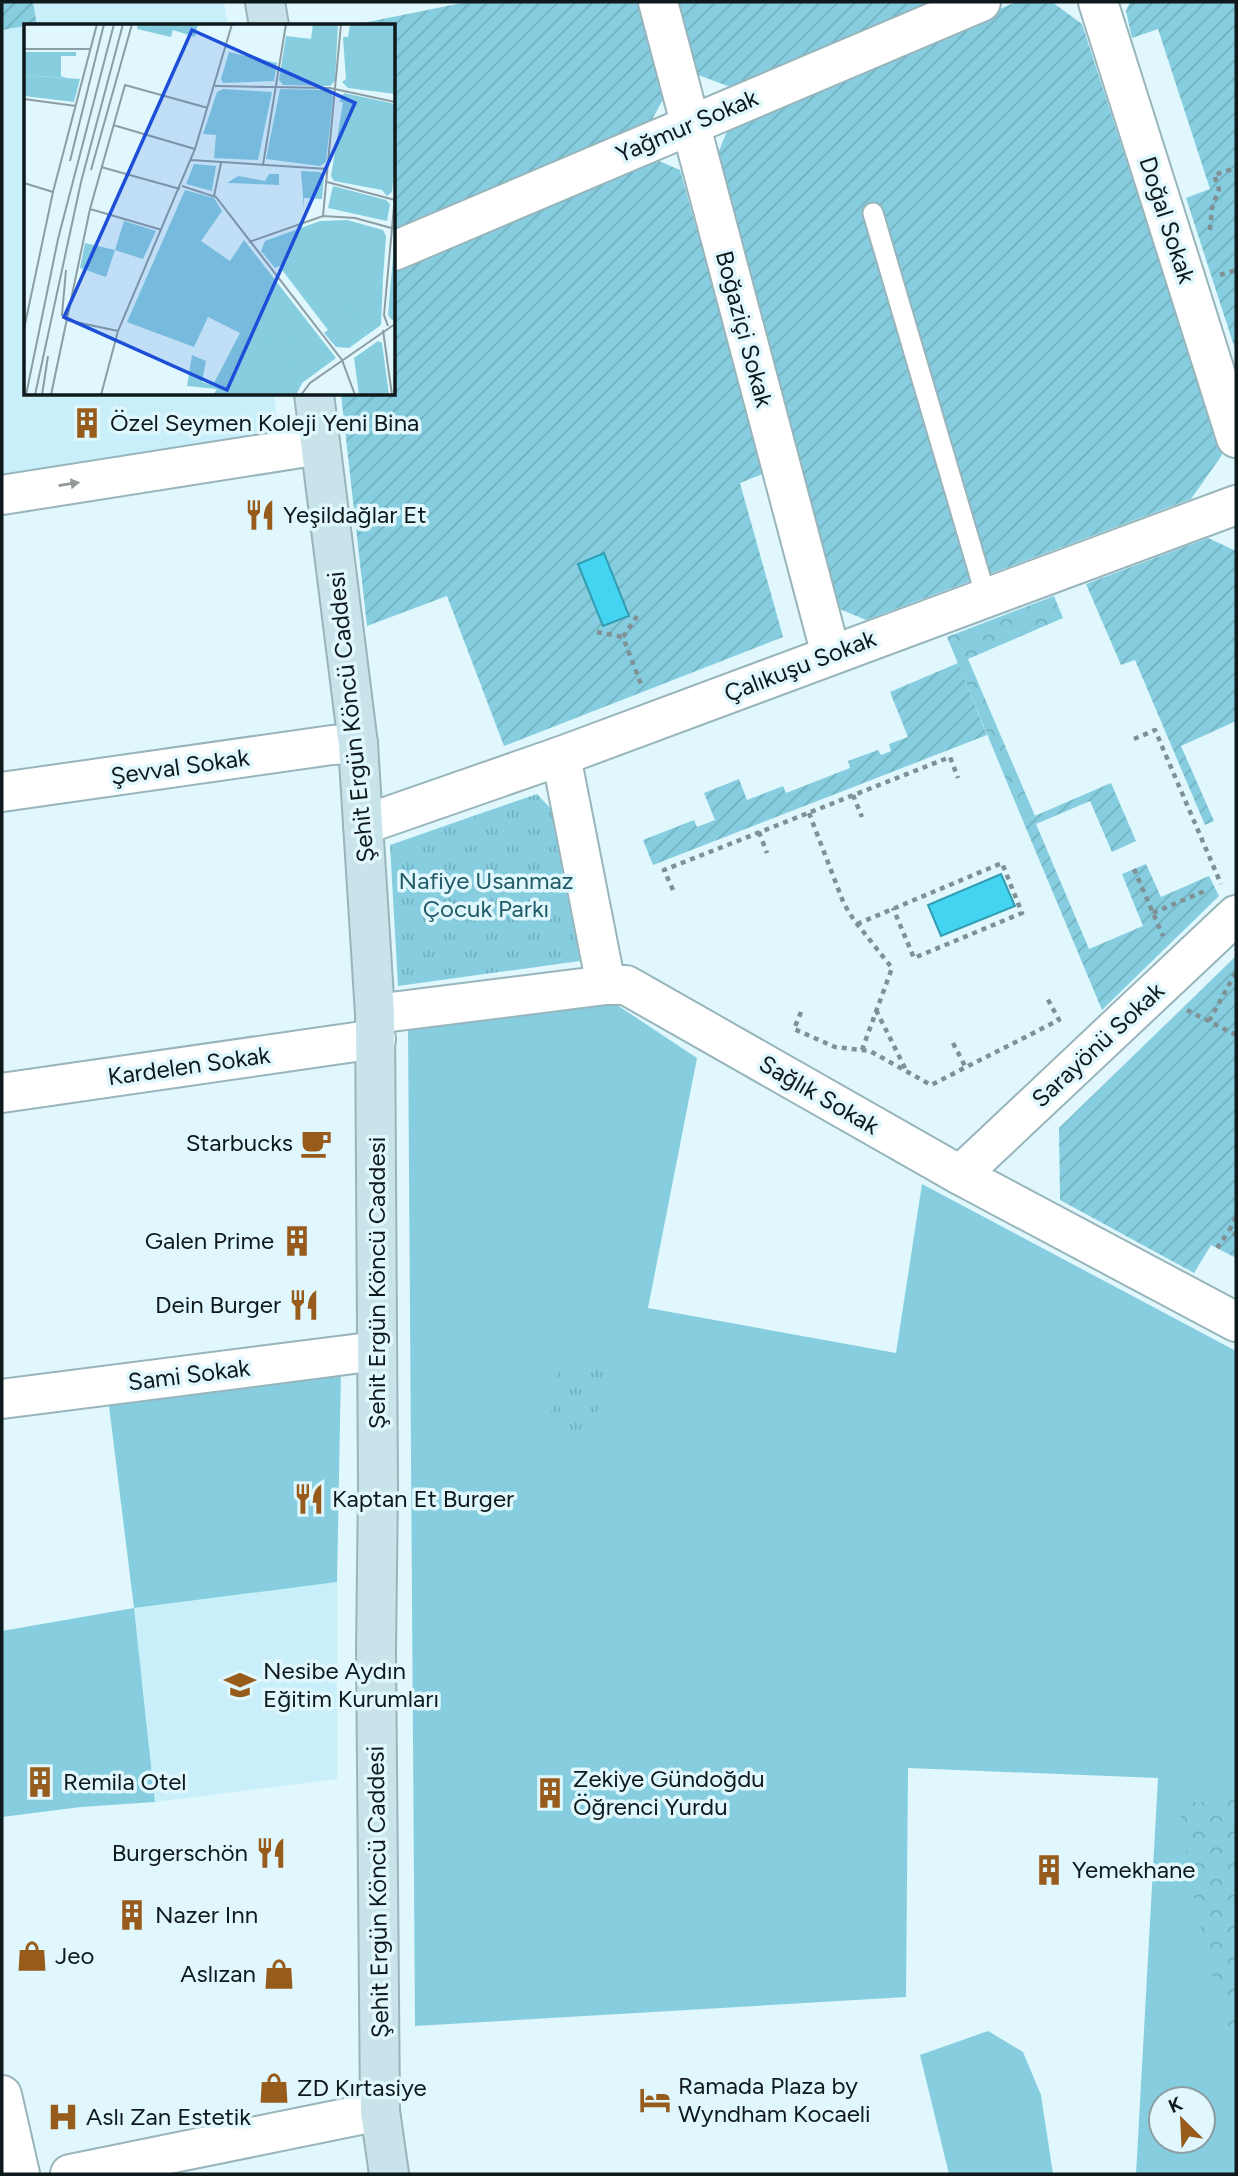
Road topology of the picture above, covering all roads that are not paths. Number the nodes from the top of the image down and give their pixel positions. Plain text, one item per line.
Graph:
1 (265, 2) edge
2 (659, 2) edge
3 (981, 2) edge
4 (1098, 2) edge
5 (269, 24) edge
6 (690, 125) junction
7 (873, 213) dead end
8 (396, 250) edge
9 (314, 396) edge
10 (1236, 438) edge
11 (320, 445) junction
12 (2, 495) edge
13 (1236, 505) edge
14 (986, 597) junction
15 (831, 655) junction
16 (358, 744) junction
17 (561, 756) junction
18 (2, 792) edge
19 (363, 825) junction
20 (1236, 915) edge
21 (606, 985) junction
22 (375, 1027) junction
23 (2, 1093) edge
24 (960, 1175) junction
25 (1236, 1322) edge
26 (377, 1351) junction
27 (2, 1399) edge
28 (2, 2095) edge
29 (380, 2111) junction
30 (20, 2174) edge
31 (71, 2174) edge
32 (389, 2174) edge

1 - 5 street
2 - 6 street, Boğaziçi Sokak
3 - 6 street, Yağmur Sokak
4 - 10 street, Doğal Sokak
6 - 8 street, Yağmur Sokak
6 - 15 street, Boğaziçi Sokak
7 - 14 lane
9 - 11 street, Şehit Ergün Köncü Caddesi
12 -> 11 street
11 - 16 street, Şehit Ergün Köncü Caddesi
13 - 14 street, Çalıkuşu Sokak
14 - 15 street, Çalıkuşu Sokak
15 - 17 street, Çalıkuşu Sokak
16 - 18 street, Şevval Sokak
16 - 19 street, Şehit Ergün Köncü Caddesi
17 - 19 street, Çalıkuşu Sokak
17 - 21 street
19 - 22 street, Şehit Ergün Köncü Caddesi
20 - 24 street, Sarayönü Sokak
21 - 22 street, Sağlık Sokak
21 - 24 street, Sağlık Sokak
22 - 23 street, Kardelen Sokak
22 - 26 street, Şehit Ergün Köncü Caddesi
24 - 25 street, Sağlık Sokak
26 - 27 street, Sami Sokak
26 - 29 street, Şehit Ergün Köncü Caddesi
28 - 30 street
29 - 31 street
29 - 32 street, Şehit Ergün Köncü Caddesi

